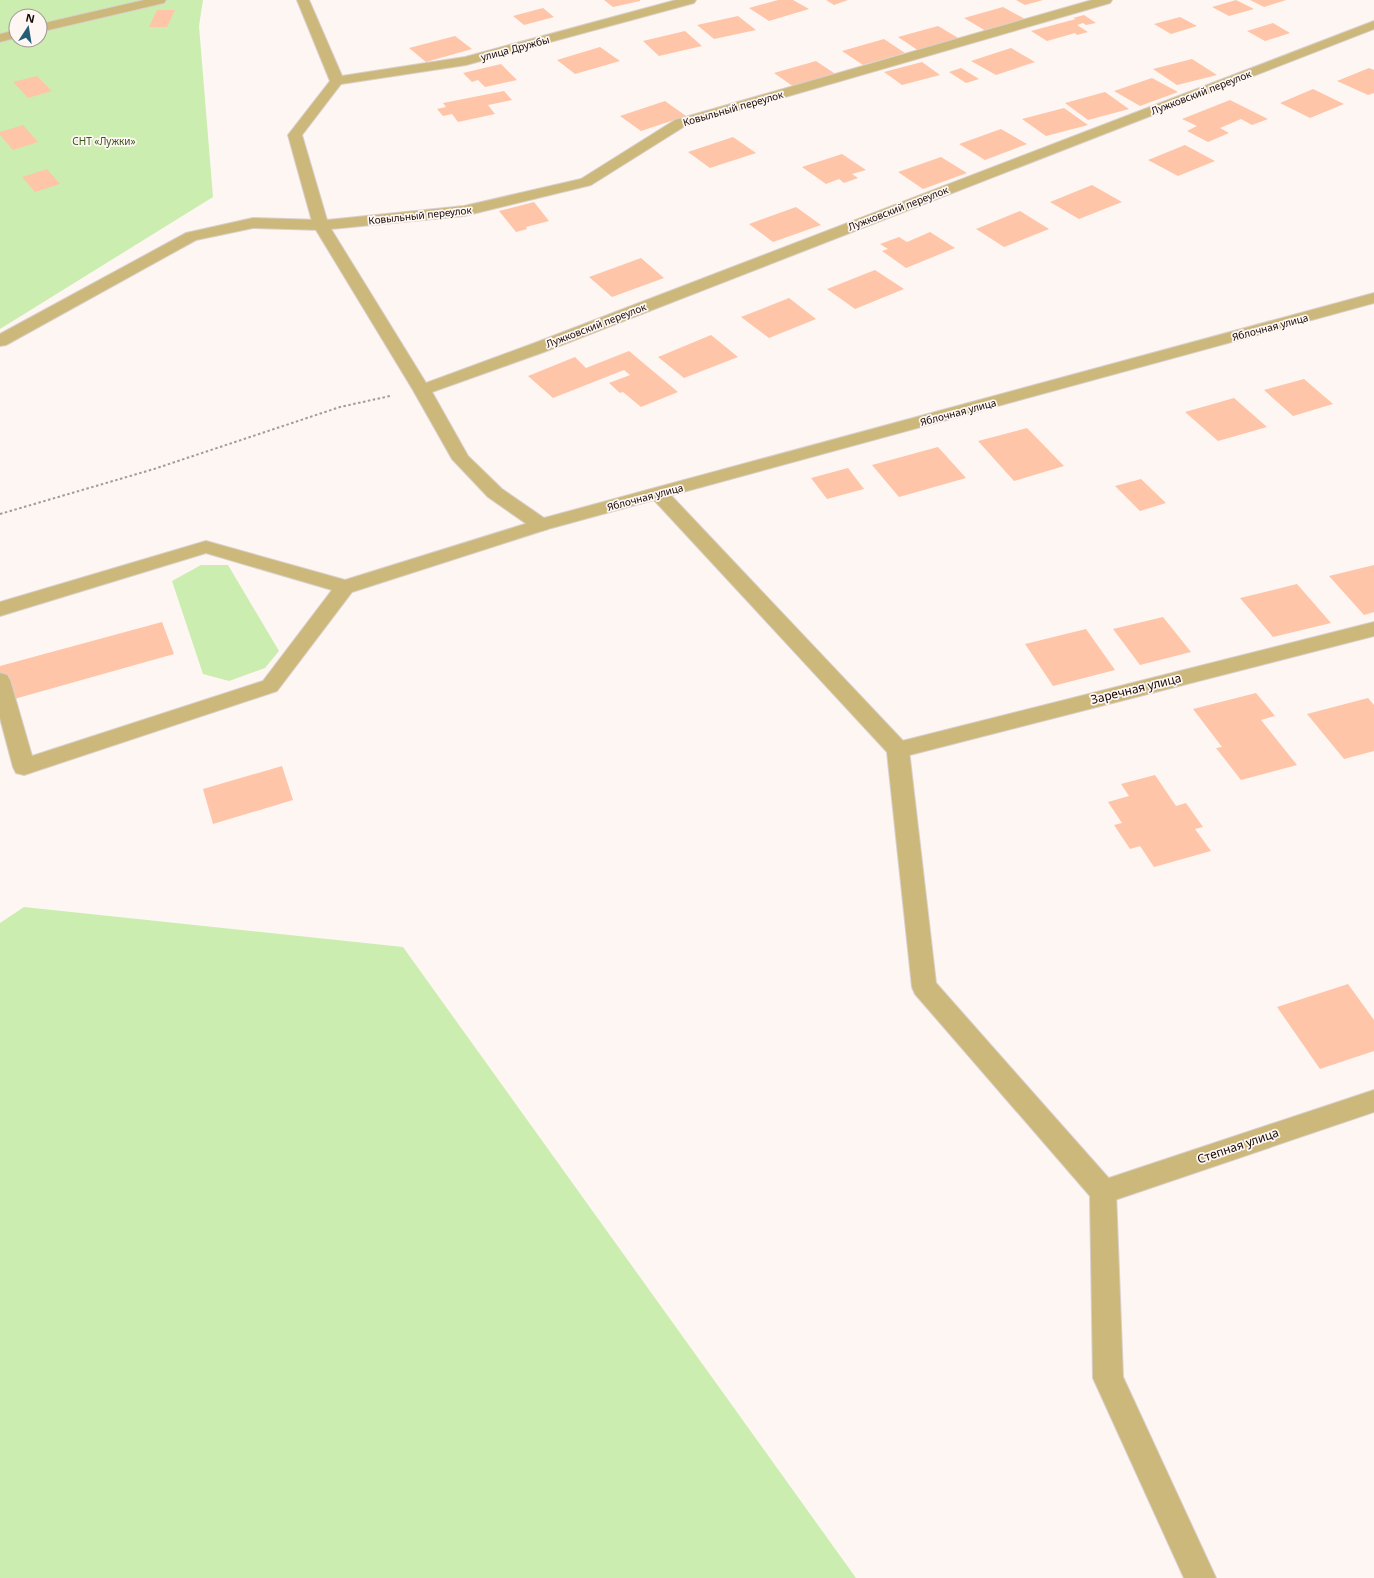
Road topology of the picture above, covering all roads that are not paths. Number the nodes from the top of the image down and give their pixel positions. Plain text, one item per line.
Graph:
1 (160, 0) edge
2 (303, 0) edge
3 (690, 0) edge
4 (1106, 0) edge
5 (1374, 25) edge
6 (48, 26) edge
7 (337, 81) junction
8 (321, 225) junction
9 (1374, 298) edge
10 (0, 341) edge
11 (422, 390) junction
12 (659, 494) junction
13 (541, 525) junction
14 (345, 587) junction
15 (0, 609) edge
16 (1374, 629) edge
17 (0, 680) edge
18 (898, 750) junction
19 (1374, 1101) edge
20 (1103, 1192) junction
21 (1200, 1578) edge

1 - 6 street
2 - 7 street
3 - 7 street, улица Дружбы
4 - 8 street, Ковыльный переулок
5 - 11 street, Лужковский переулок
7 - 8 street
8 - 10 street, Ковыльный переулок
8 - 11 street
9 - 12 street, Яблочная улица
11 - 13 street
12 - 13 street, Яблочная улица
12 - 18 street
13 - 14 street, Яблочная улица
14 - 15 street
14 - 17 street
16 - 18 street, Заречная улица
18 - 20 street
19 - 20 street, Степная улица
20 - 21 street

